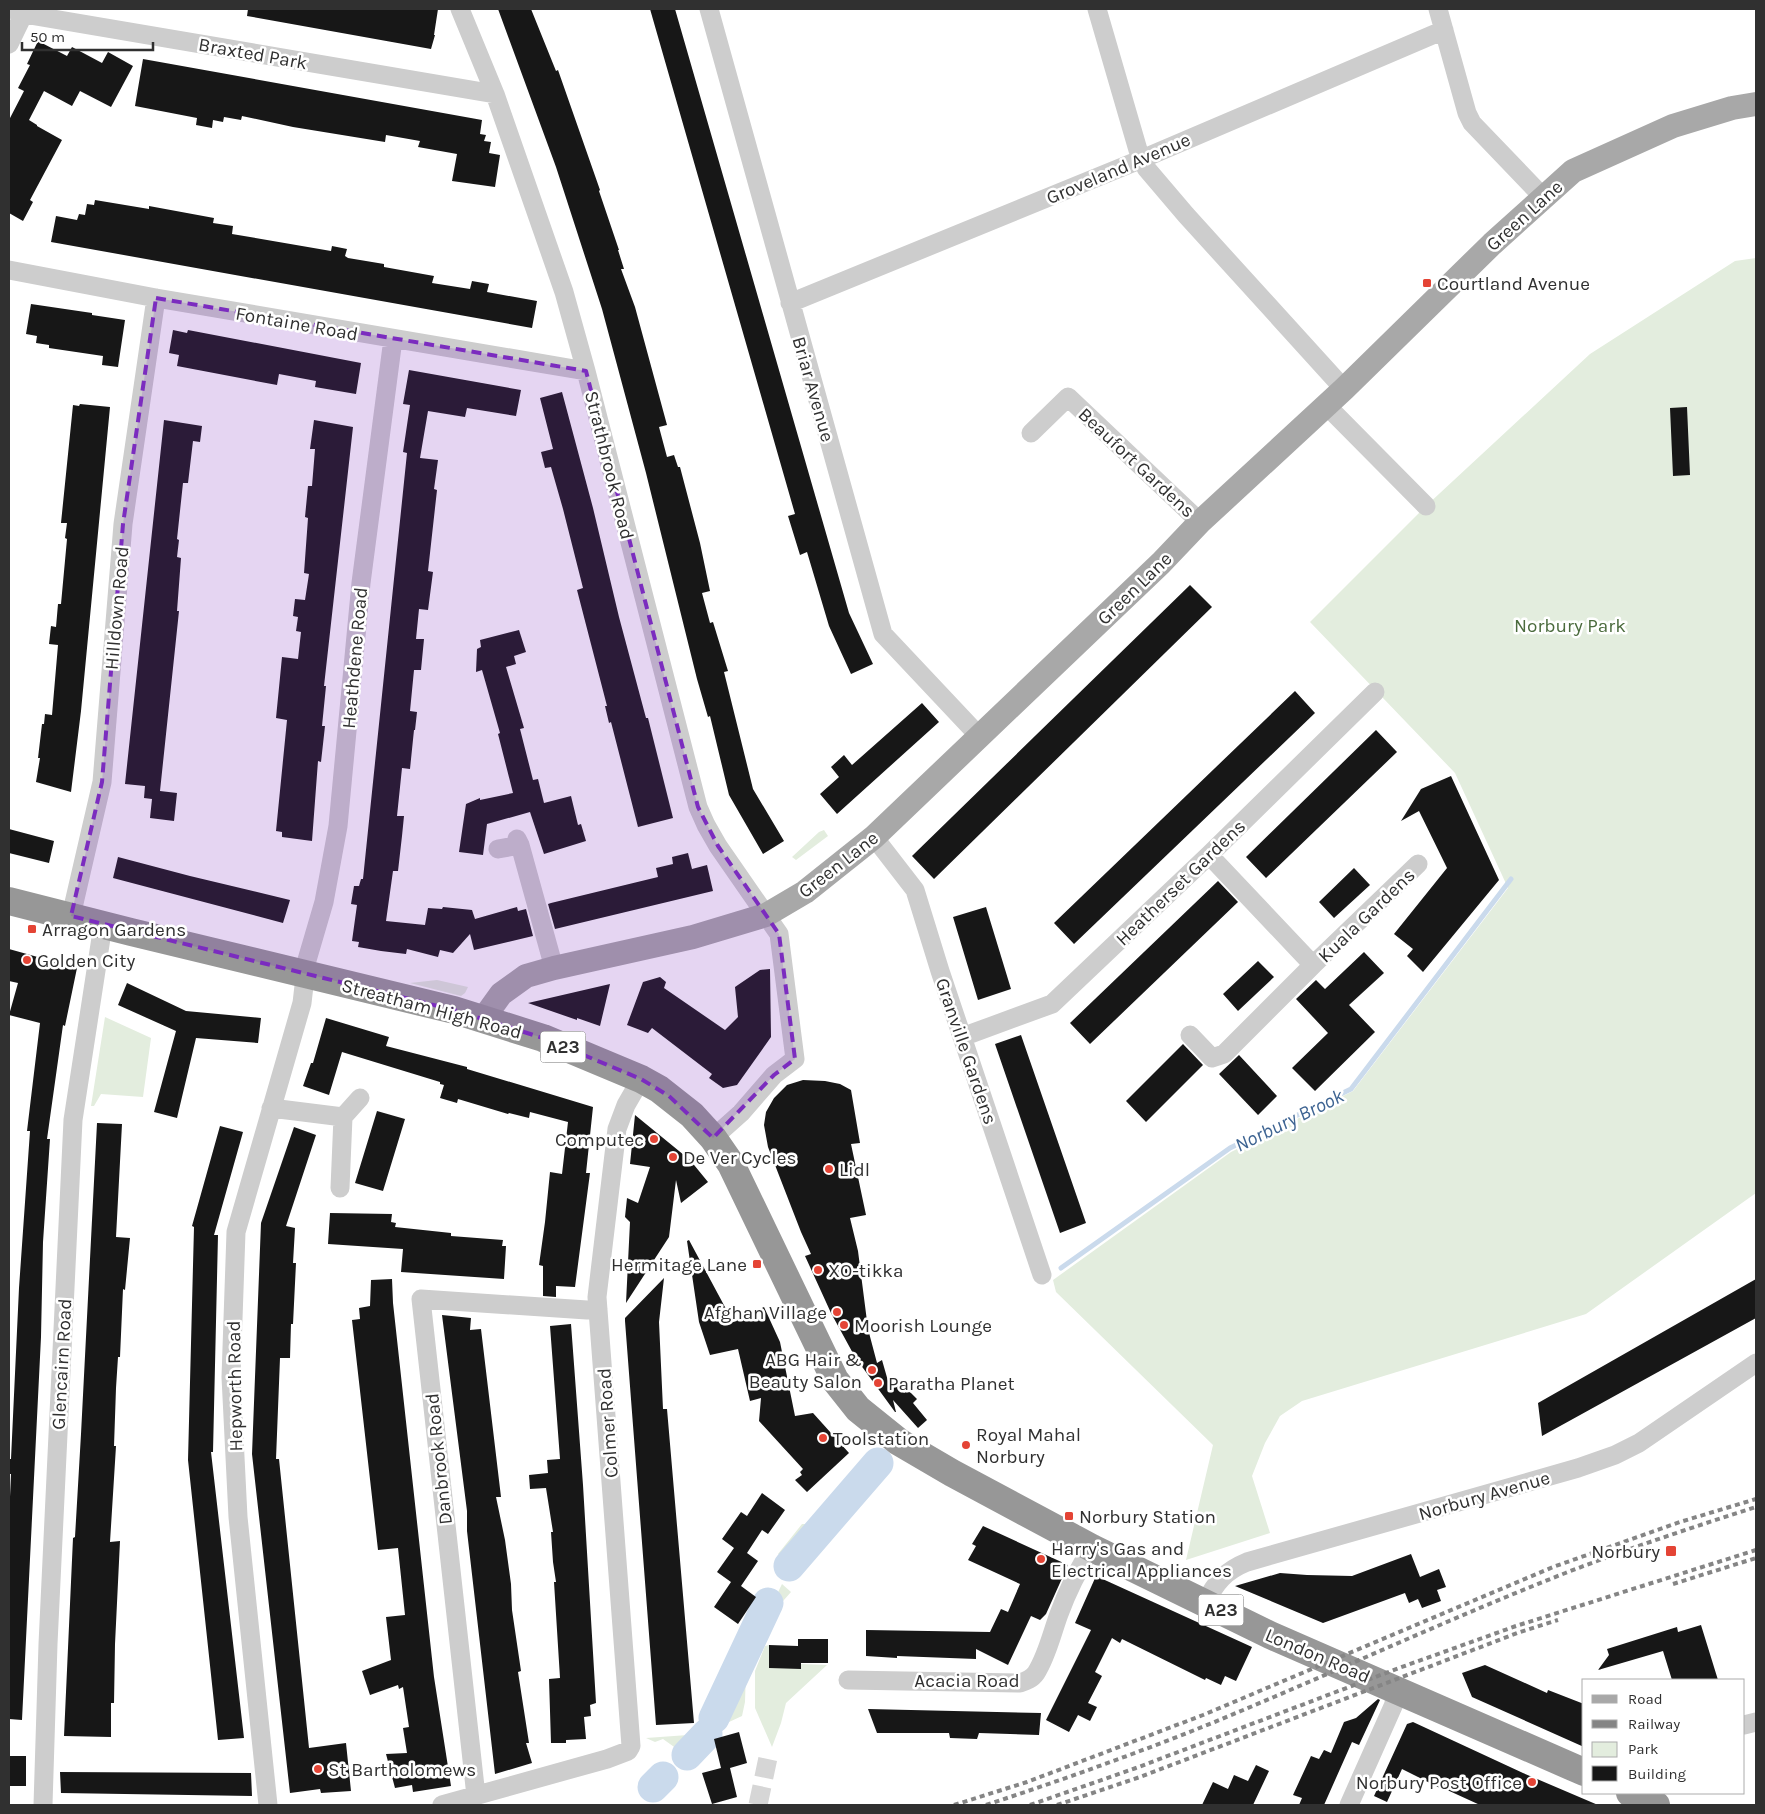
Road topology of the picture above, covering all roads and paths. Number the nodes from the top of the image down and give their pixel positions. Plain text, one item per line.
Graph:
1 (460, 9) edge
2 (709, 9) edge
3 (1097, 9) edge
4 (1438, 9) edge
5 (21, 10) edge
6 (1444, 30) junction
7 (9, 44) edge
8 (495, 94) junction
9 (1756, 104) edge
10 (1142, 159) junction
11 (1543, 197) junction
12 (9, 270) edge
13 (156, 298) junction
14 (790, 303) junction
15 (393, 339) junction
16 (586, 371) junction
17 (1344, 389) junction
18 (1326, 405) junction
19 (1031, 433) dead end
20 (1426, 506) dead end
21 (1200, 522) junction
22 (1375, 692) dead end
23 (978, 736) junction
24 (874, 837) junction
25 (498, 850) dead end
26 (1209, 855) junction
27 (1418, 864) dead end
28 (9, 901) edge
29 (766, 915) junction
30 (71, 916) junction
31 (102, 925) junction
32 (1313, 965) junction
33 (554, 968) junction
34 (304, 975) junction
35 (484, 1019) junction
36 (1190, 1035) dead end
37 (962, 1037) junction
38 (641, 1079) junction
39 (360, 1098) dead end
40 (271, 1108) junction
41 (343, 1117) junction
42 (713, 1138) junction
43 (340, 1188) dead end
44 (1042, 1275) dead end
45 (598, 1309) junction
46 (1756, 1363) edge
47 (899, 1442) joint
48 (1092, 1548) junction
49 (1205, 1602) junction
50 (848, 1680) dead end
51 (1395, 1688) junction
52 (1582, 1771) edge
53 (476, 1796) junction
54 (43, 1805) edge
55 (268, 1805) edge
56 (442, 1805) edge
57 (1349, 1805) edge

1 - 8 street, Strathbrook Road
2 - 14 street, Briar Avenue
3 - 10 street
4 - 6 street
5 - 7 street
5 - 8 street, Braxted Park
6 - 10 street, Groveland Avenue
6 - 11 street
8 - 16 street, Strathbrook Road
9 - 11 main road, Green Lane
10 - 14 street, Groveland Avenue
10 - 17 street
11 - 17 main road, Green Lane
12 - 13 street, Fontaine Road
13 - 15 street, Fontaine Road
13 - 30 street, Hilldown Road
14 - 23 street, Briar Avenue
15 - 16 street, Fontaine Road
15 - 34 street, Heathdene Road
16 - 29 street, Strathbrook Road
17 - 18 main road, Green Lane
18 - 20 street
18 - 21 main road, Green Lane
19 - 21 street, Beaufort Gardens
21 - 23 main road, Green Lane
22 - 26 street, Heatherset Gardens
23 - 24 main road, Green Lane
24 - 29 main road, Green Lane
24 - 37 street, Granville Gardens
25 - 33 street
26 - 32 street, Kuala Gardens
26 - 37 street, Heatherset Gardens
27 - 32 street, Kuala Gardens
28 - 30 highway, Streatham High Road / A23
29 - 33 main road, Green Lane
29 - 42 street
30 - 31 highway, Streatham High Road / A23
31 - 34 highway, Streatham High Road / A23
31 - 54 street, Glencairn Road
32 - 36 street, Kuala Gardens
33 - 35 main road, Green Lane
34 - 35 highway, Streatham High Road / A23
34 - 40 street, Hepworth Road
35 - 38 highway, Streatham High Road / A23
37 - 44 street, Granville Gardens
38 - 42 highway, Streatham High Road / A23
38 - 45 street, Colmer Road
39 - 41 street
40 - 41 street
40 - 55 street, Hepworth Road
41 - 43 street
42 - 47 highway, Streatham High Road / A23
45 - 53 street, Colmer Road
45 - 53 street, Danbrook Road
46 - 49 street, Norbury Avenue
47 - 48 highway, London Road / A23
48 - 49 highway, London Road / A23
48 - 50 street, Acacia Road
49 - 51 highway, London Road / A23
51 - 52 highway, London Road / A23
51 - 57 street
53 - 56 street

